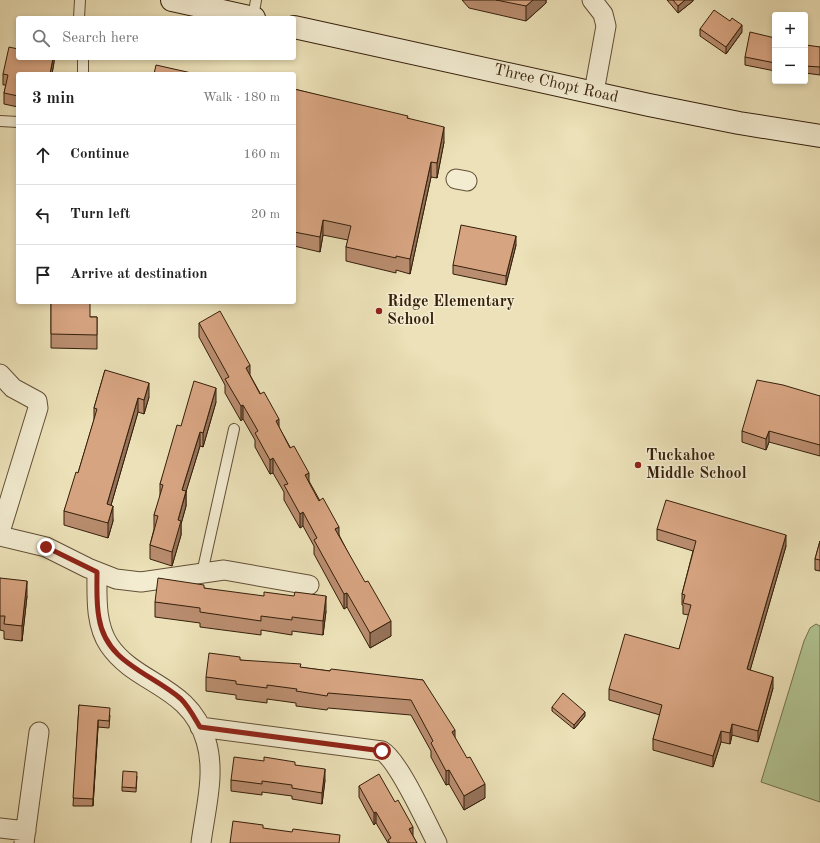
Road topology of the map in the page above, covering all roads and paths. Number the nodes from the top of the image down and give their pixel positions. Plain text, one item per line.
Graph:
1 (80, 0) edge
2 (172, 0) edge
3 (256, 0) edge
4 (592, 0) edge
5 (79, 16) edge
6 (245, 16) edge
7 (254, 16) edge
8 (296, 26) edge
9 (83, 60) edge
10 (83, 72) edge
11 (594, 92) junction
12 (0, 120) edge
13 (16, 122) edge
14 (820, 136) edge
15 (0, 374) edge
16 (234, 429) dead end
17 (0, 532) edge
18 (0, 536) edge
19 (97, 572) junction
20 (202, 573) junction
21 (309, 585) dead end
22 (200, 727) junction
23 (39, 732) dead end
24 (0, 828) edge
25 (25, 837) edge
26 (200, 843) edge
27 (438, 843) edge

1 - 5 lane
2 - 6 main road
3 - 7 lane
4 - 11 street
8 - 11 main road, Three Chopt Road
9 - 10 lane
11 - 14 main road, Three Chopt Road
12 - 13 lane
15 - 17 street
16 - 20 lane
18 - 19 street
19 - 20 street
19 - 22 street
20 - 21 street
22 - 26 street
22 - 27 street
23 - 25 street
24 - 25 street

